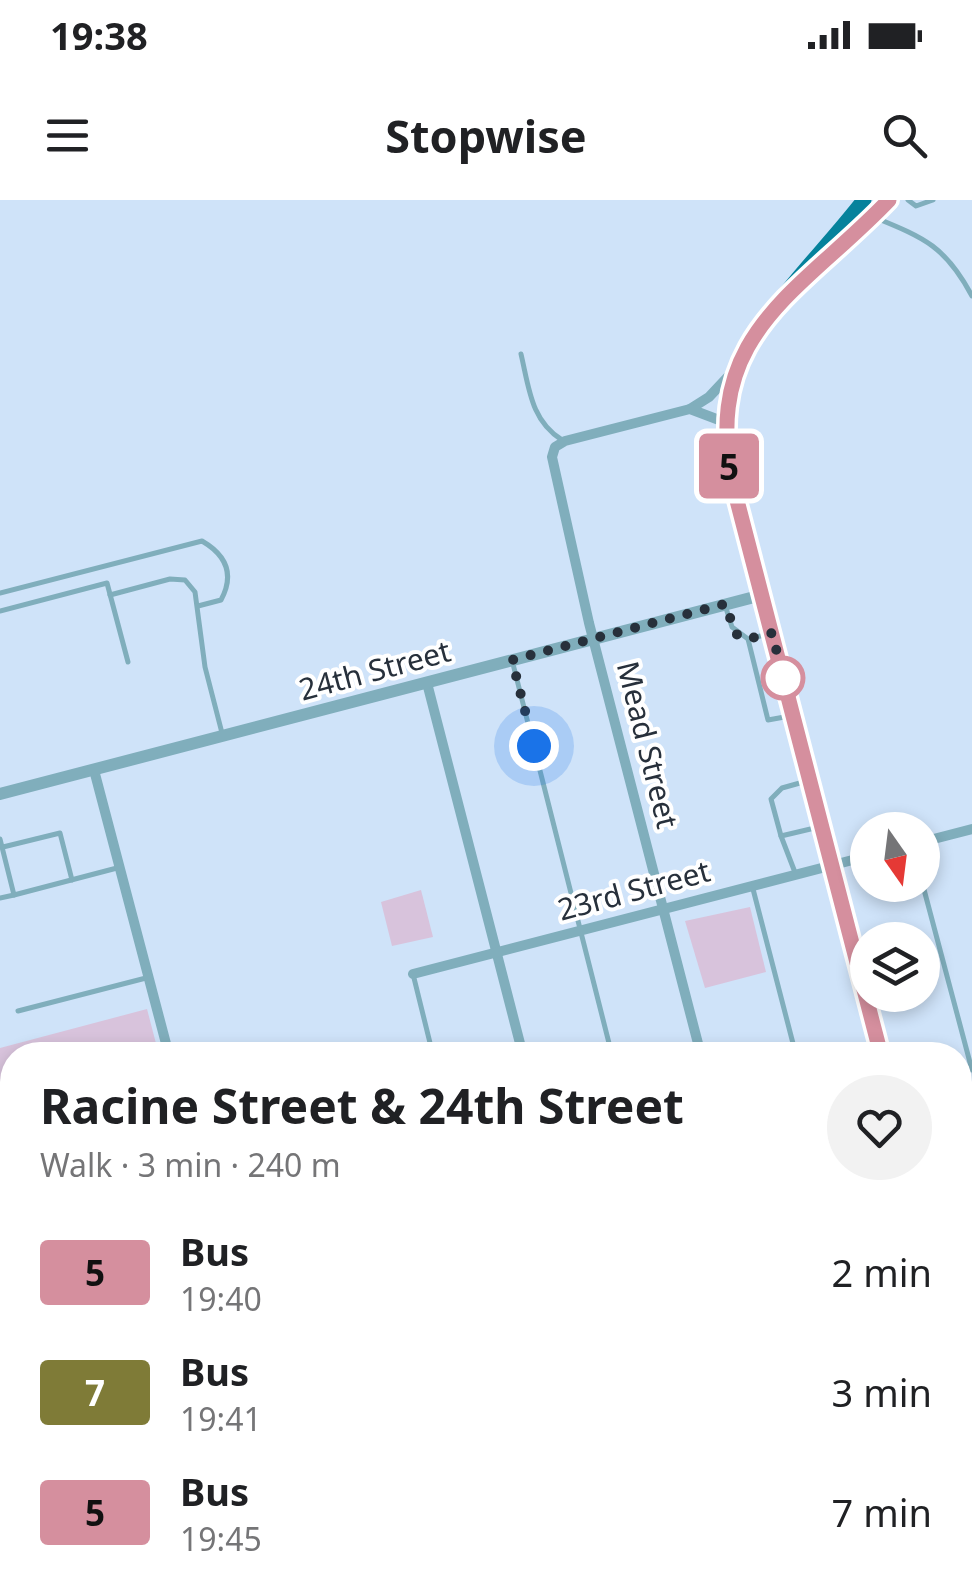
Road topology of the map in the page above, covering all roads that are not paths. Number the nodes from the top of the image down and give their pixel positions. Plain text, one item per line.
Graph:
1 (864, 200) edge
2 (888, 200) edge
3 (908, 200) edge
4 (933, 200) edge
5 (873, 216) junction
6 (794, 286) junction
7 (972, 296) edge
8 (521, 354) dead end
9 (739, 365) junction
10 (690, 408) junction
11 (727, 424) junction
12 (560, 444) junction
13 (0, 593) edge
14 (110, 595) junction
15 (762, 595) junction
16 (725, 604) junction
17 (198, 606) junction
18 (0, 611) edge
19 (772, 633) junction
20 (594, 639) junction
21 (748, 639) junction
22 (512, 660) junction
23 (128, 662) dead end
24 (426, 683) junction
25 (793, 715) junction
26 (223, 736) junction
27 (94, 770) junction
28 (810, 780) junction
29 (0, 794) edge
30 (822, 826) junction
31 (972, 829) edge
32 (781, 836) junction
33 (940, 837) edge
34 (0, 839) edge
35 (1, 848) edge
36 (850, 860) edge
37 (832, 865) junction
38 (120, 867) junction
39 (796, 874) junction
40 (72, 880) junction
41 (753, 886) junction
42 (14, 895) junction
43 (0, 898) edge
44 (927, 902) edge
45 (664, 909) junction
46 (580, 931) junction
47 (496, 952) junction
48 (413, 974) joint
49 (149, 977) junction
50 (18, 1011) dead end
51 (166, 1042) edge
52 (431, 1042) edge
53 (520, 1042) edge
54 (609, 1042) edge
55 (698, 1042) edge
56 (793, 1042) edge
57 (878, 1042) edge
58 (965, 1042) edge

1 - 6 main road
2 - 5 main road
3 - 4 lane
5 - 6 main road
5 - 7 lane
6 - 9 main road
8 - 12 lane
9 - 10 street
9 - 11 main road
10 - 11 street
10 - 12 street
11 - 15 main road
12 - 20 street, Mead Street
13 - 17 lane
14 - 17 lane
14 - 18 lane
14 - 23 lane
15 - 16 street, 24th Street
15 - 19 main road
16 - 20 street, 24th Street
16 - 21 lane
17 - 26 lane
19 - 21 lane
19 - 25 main road
20 - 22 street, 24th Street
20 - 45 street, Mead Street
21 - 25 lane
22 - 24 street, 24th Street
22 - 46 lane
24 - 26 street, 24th Street
24 - 47 street
25 - 28 main road
26 - 27 street, 24th Street
27 - 29 street, 24th Street
27 - 38 street
28 - 30 main road
28 - 32 lane
30 - 32 lane
30 - 37 main road
31 - 33 street
32 - 39 lane
34 - 35 lane
35 - 40 lane
35 - 42 lane
36 - 37 street, 23rd Street
37 - 39 street, 23rd Street
37 - 57 main road
38 - 40 lane
38 - 49 street
39 - 41 street, 23rd Street
40 - 42 lane
41 - 45 street, 23rd Street
41 - 56 lane
42 - 43 lane
44 - 58 lane
45 - 46 street, 23rd Street
45 - 55 street, Mead Street
46 - 47 street, 23rd Street
46 - 54 lane
47 - 48 street, 23rd Street
47 - 53 street
48 - 52 lane
49 - 50 lane
49 - 51 street

